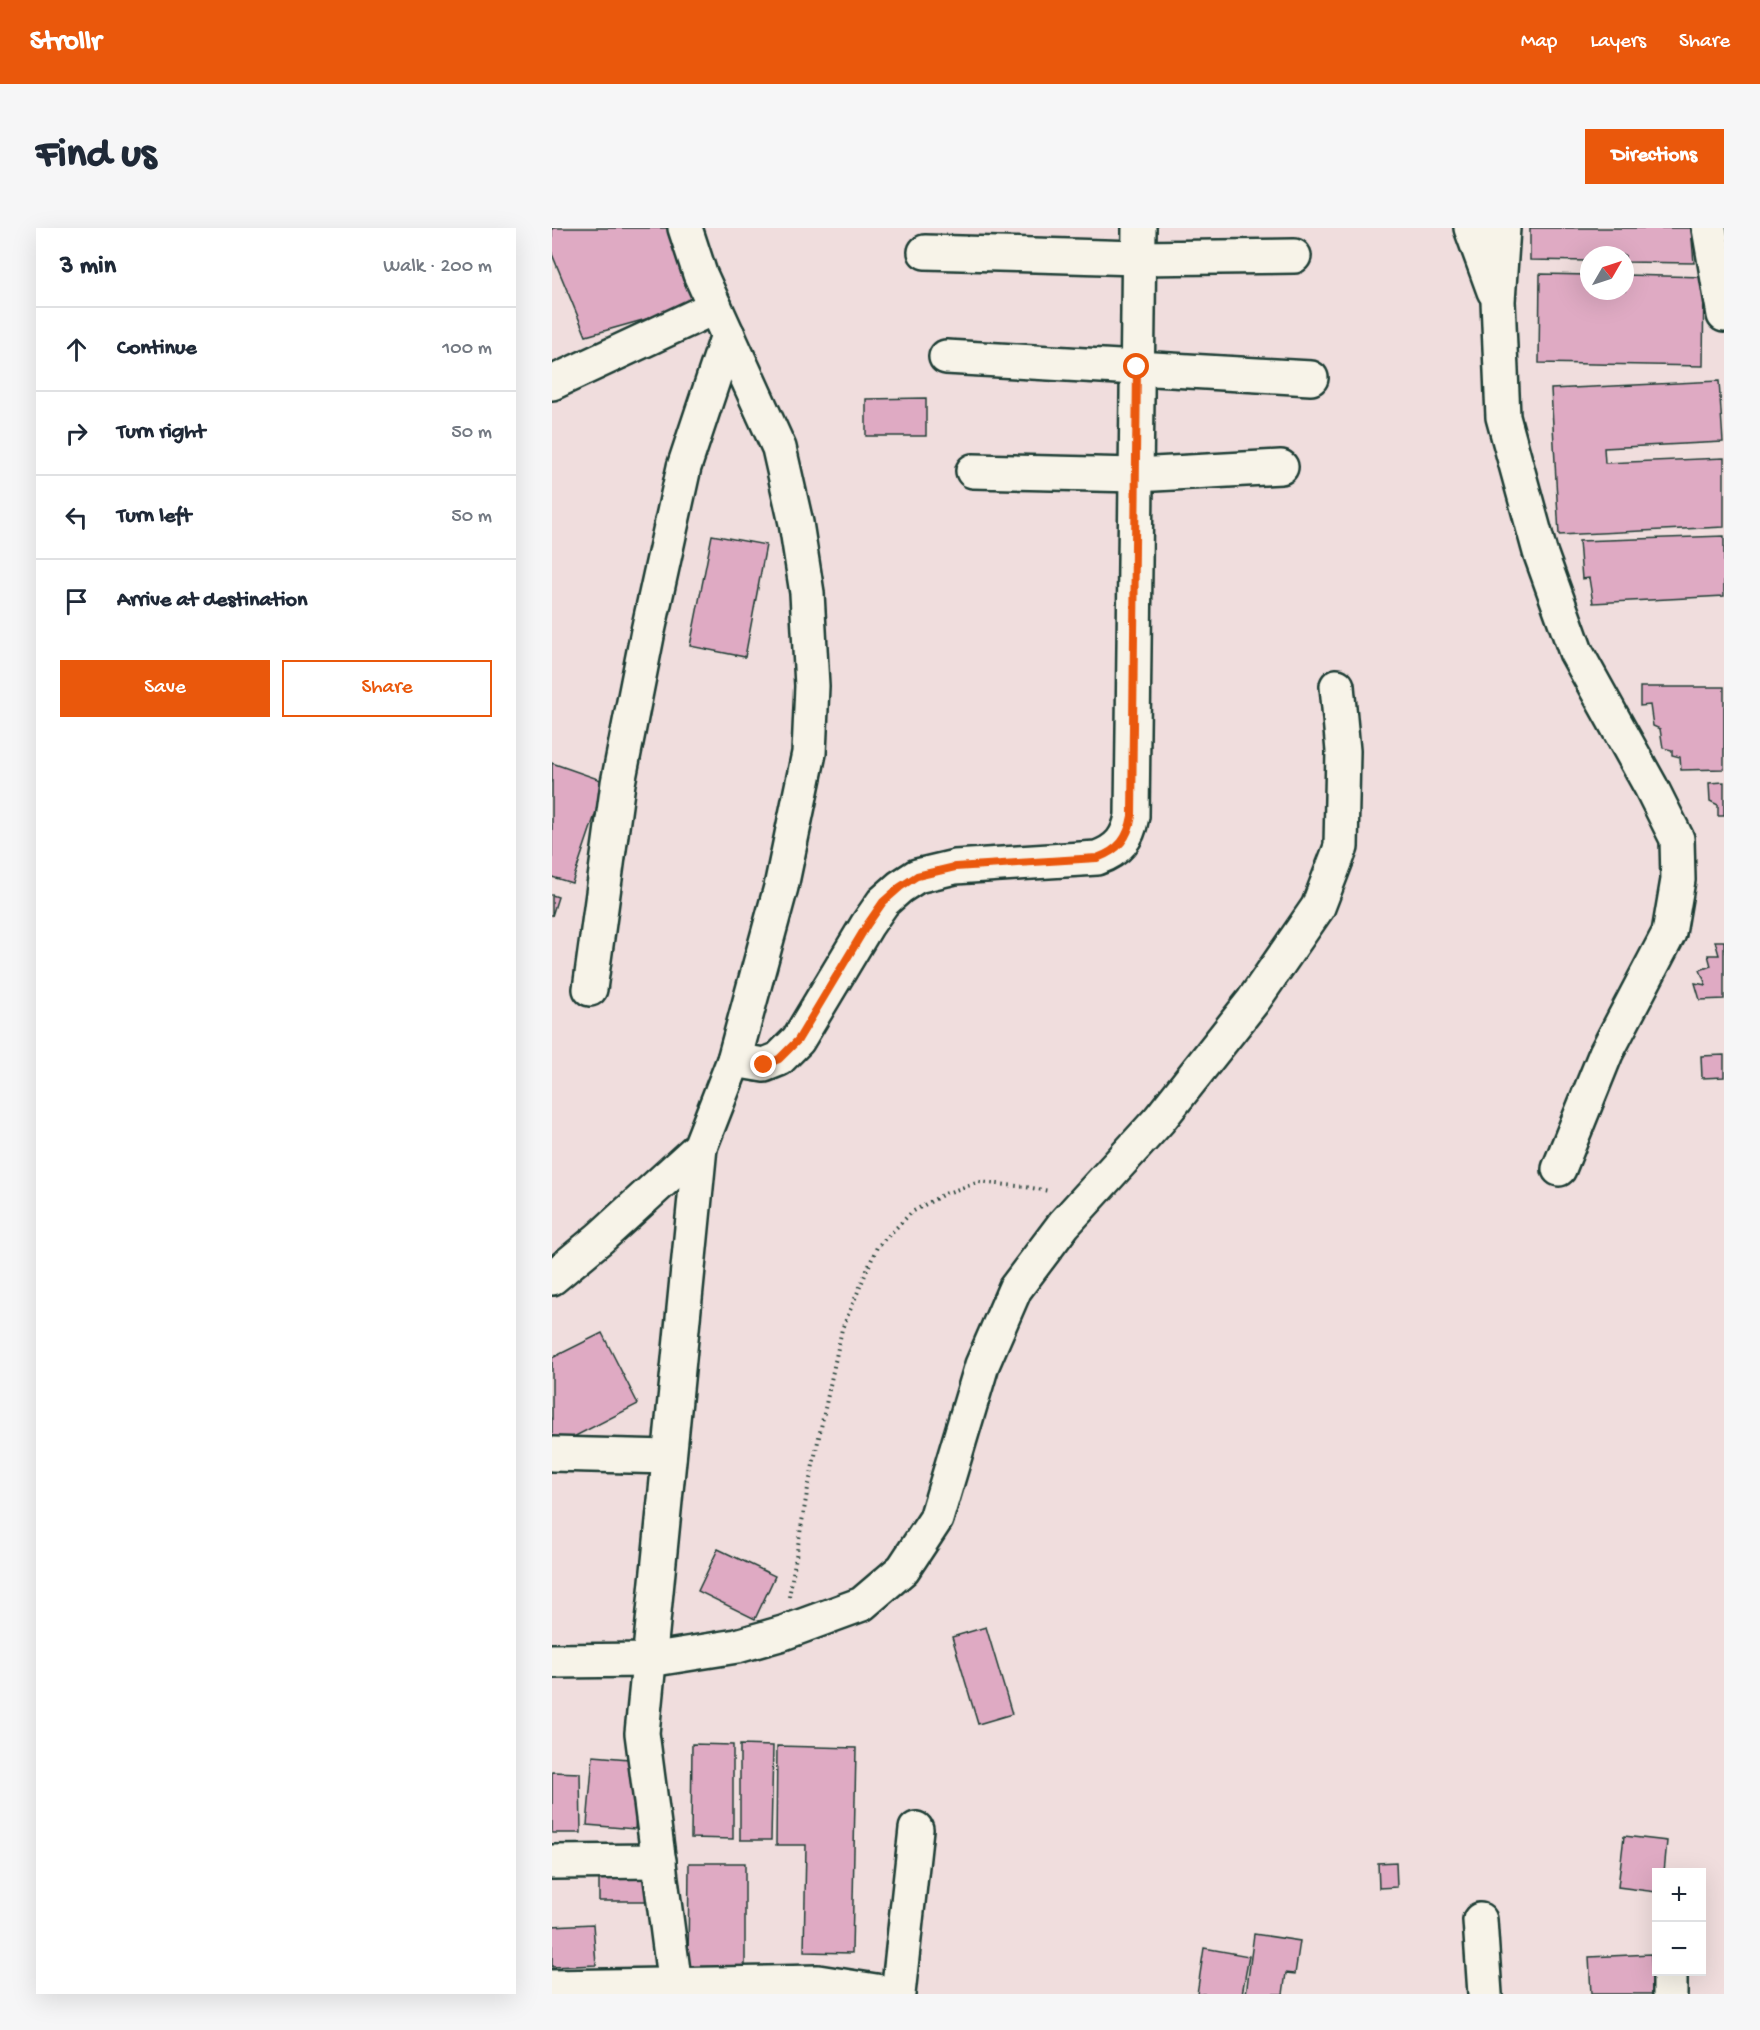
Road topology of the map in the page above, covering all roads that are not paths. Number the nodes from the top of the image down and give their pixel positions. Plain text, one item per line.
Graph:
1 (685, 228) edge
2 (1471, 228) edge
3 (1503, 228) edge
4 (1709, 228) edge
5 (1139, 243) edge
6 (925, 252) dead end
7 (1294, 255) dead end
8 (1498, 301) junction
9 (1724, 315) edge
10 (722, 321) junction
11 (946, 357) dead end
12 (1137, 367) junction
13 (1311, 378) dead end
14 (552, 383) edge
15 (1281, 467) dead end
16 (973, 471) dead end
17 (1136, 475) junction
18 (1337, 686) dead end
19 (590, 989) dead end
20 (734, 1060) junction
21 (700, 1147) junction
22 (1559, 1169) dead end
23 (552, 1278) edge
24 (552, 1454) edge
25 (669, 1457) junction
26 (649, 1660) junction
27 (552, 1661) edge
28 (916, 1829) dead end
29 (659, 1860) junction
30 (552, 1862) edge
31 (1480, 1920) dead end
32 (1670, 1976) edge
33 (552, 1988) edge
34 (676, 1989) edge
35 (593, 1990) edge
36 (896, 1994) edge
37 (1485, 1994) edge
38 (1670, 1994) edge

1 - 10 street
2 - 8 street
3 - 8 street
4 - 9 street
5 - 6 street
5 - 7 street
5 - 12 street
8 - 22 street
10 - 14 street
10 - 19 street
10 - 20 street
11 - 12 street
12 - 13 street
12 - 17 street
15 - 17 street
16 - 17 street
17 - 20 street
18 - 26 street
20 - 21 street
21 - 23 street
21 - 25 street
24 - 25 street
25 - 26 street
26 - 27 street
26 - 29 street
28 - 36 street
29 - 30 street
29 - 34 street
31 - 37 street
32 - 38 street
33 - 35 street
34 - 35 street
34 - 36 street

